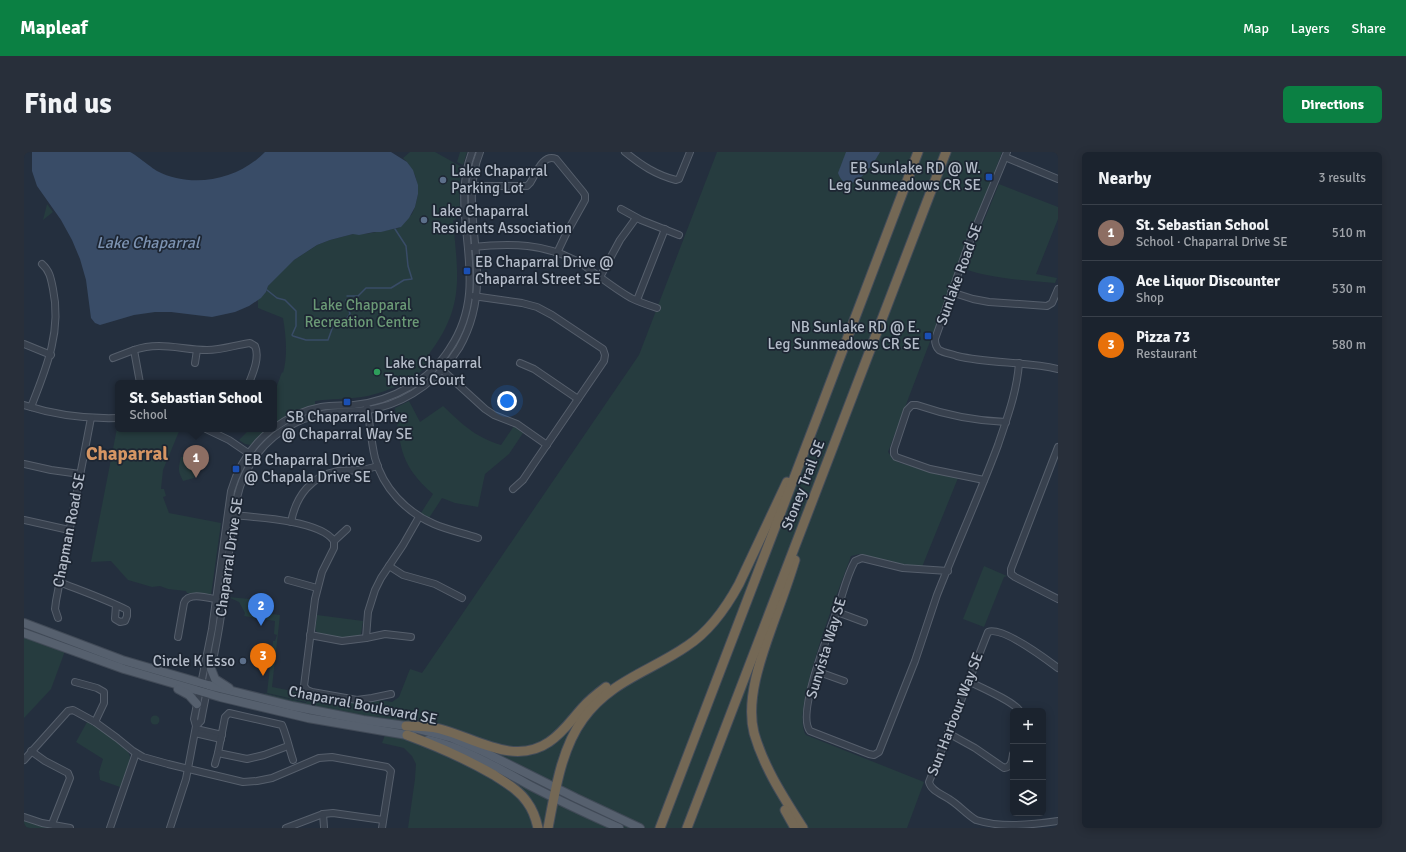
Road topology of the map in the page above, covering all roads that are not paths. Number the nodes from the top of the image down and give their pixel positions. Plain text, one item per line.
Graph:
1 (472, 152) edge
2 (480, 152) edge
3 (625, 152) edge
4 (690, 152) edge
5 (918, 152) edge
6 (946, 152) edge
7 (1006, 155) edge
8 (1058, 179) edge
9 (468, 186) junction
10 (621, 209) dead end
11 (636, 218) junction
12 (665, 229) junction
13 (679, 235) dead end
14 (472, 247) junction
15 (558, 253) junction
16 (42, 264) dead end
17 (600, 277) junction
18 (1058, 289) edge
19 (951, 292) junction
20 (469, 296) junction
21 (476, 297) junction
22 (637, 300) junction
23 (657, 308) dead end
24 (24, 344) edge
25 (134, 350) junction
26 (197, 350) junction
27 (51, 355) junction
28 (113, 358) dead end
29 (195, 363) dead end
30 (520, 363) dead end
31 (1019, 363) junction
32 (437, 365) junction
33 (1058, 369) edge
34 (442, 370) junction
35 (139, 380) edge
36 (250, 380) edge
37 (854, 390) junction
38 (578, 399) junction
39 (366, 403) junction
40 (24, 405) edge
41 (32, 407) junction
42 (367, 410) junction
43 (820, 410) junction
44 (91, 418) junction
45 (115, 418) edge
46 (1006, 422) junction
47 (277, 426) edge
48 (219, 432) edge
49 (269, 432) edge
50 (547, 445) junction
51 (1058, 447) edge
52 (249, 453) junction
53 (254, 458) junction
54 (24, 464) edge
55 (378, 466) junction
56 (80, 474) junction
57 (984, 480) junction
58 (513, 489) dead end
59 (227, 514) junction
60 (234, 515) junction
61 (419, 516) junction
62 (24, 520) edge
63 (291, 522) junction
64 (347, 529) dead end
65 (69, 530) junction
66 (478, 538) dead end
67 (334, 541) junction
68 (389, 566) junction
69 (948, 571) junction
70 (288, 580) dead end
71 (59, 582) junction
72 (317, 588) junction
73 (462, 598) dead end
74 (216, 599) junction
75 (1058, 599) edge
76 (223, 600) junction
77 (116, 605) dead end
78 (837, 612) junction
79 (58, 618) dead end
80 (864, 622) dead end
81 (24, 623) edge
82 (24, 633) edge
83 (310, 635) junction
84 (178, 637) dead end
85 (411, 637) dead end
86 (366, 638) junction
87 (684, 648) junction
88 (211, 668) junction
89 (1058, 668) edge
90 (816, 670) junction
91 (163, 681) junction
92 (844, 681) dead end
93 (968, 681) junction
94 (76, 682) dead end
95 (204, 688) junction
96 (238, 693) junction
97 (391, 694) dead end
98 (197, 704) junction
99 (1017, 708) edge
100 (95, 722) junction
101 (196, 729) junction
102 (407, 731) junction
103 (754, 733) junction
104 (948, 733) junction
105 (221, 737) junction
106 (288, 746) junction
107 (31, 751) junction
108 (136, 753) junction
109 (218, 753) junction
110 (24, 760) edge
111 (293, 760) dead end
112 (215, 764) dead end
113 (1010, 765) edge
114 (188, 769) junction
115 (555, 793) junction
116 (323, 814) junction
117 (24, 817) edge
118 (382, 820) junction
119 (1058, 821) edge
120 (52, 824) junction
121 (324, 827) dead end
122 (70, 828) edge
123 (110, 828) edge
124 (170, 828) edge
125 (286, 828) edge
126 (382, 828) edge
127 (538, 828) edge
128 (548, 828) edge
129 (619, 828) edge
130 (640, 828) edge
131 (660, 828) edge
132 (687, 828) edge
133 (795, 828) edge
134 (803, 828) edge
135 (1005, 828) edge

1 - 9 street, Chaparral Drive SE
2 - 9 street, Chaparral Drive SE
3 - 4 street
5 - 43 highway, Stoney Trail SE
6 - 37 highway, Stoney Trail SE
7 - 8 street
7 - 19 street, Sunlake Road SE
9 - 14 street, Chaparral Drive SE
9 - 15 street
10 - 11 street
11 - 12 street
11 - 17 street
12 - 13 street
12 - 22 street
14 - 15 street
14 - 20 street, Chaparral Drive SE
14 - 21 street, Chaparral Drive SE
15 - 17 street
16 - 27 street
17 - 22 street
18 - 19 street
19 - 31 street, Sunlake Road SE
20 - 21 street
20 - 32 street, Chaparral Drive SE
21 - 34 street, Chaparral Drive SE
21 - 38 street
22 - 23 street
24 - 27 street
25 - 26 street
25 - 28 street
25 - 35 street
26 - 29 street
26 - 36 street
27 - 41 street
30 - 38 street
31 - 33 street, Sunlake Road SE
31 - 46 street, Sunvista Way SE
32 - 34 street
32 - 39 street, Chaparral Drive SE
34 - 42 street, Chaparral Drive SE
34 - 50 street
37 - 103 highway
37 - 132 highway, Stoney Trail SE
38 - 50 street
39 - 42 street
39 - 47 street, Chaparral Drive SE
40 - 41 street
41 - 44 street
42 - 53 street, Chaparral Drive SE
42 - 55 street
43 - 87 highway
43 - 131 highway, Stoney Trail SE
44 - 45 street
44 - 56 street, Chapman Road SE
46 - 57 street, Sunvista Way SE
46 - 57 street
48 - 52 street
49 - 52 street, Chaparral Drive SE
50 - 58 street
51 - 75 street
52 - 53 street
52 - 59 street, Chaparral Drive SE
53 - 60 street, Chaparral Drive SE
54 - 56 street
55 - 61 street
55 - 63 street
56 - 65 street, Chapman Road SE
57 - 69 street, Sunvista Way SE
59 - 60 street
59 - 74 street, Chaparral Drive SE
60 - 63 street
60 - 76 street, Chaparral Drive SE
61 - 66 street
61 - 68 street
62 - 65 street
63 - 67 street
64 - 67 street
65 - 71 street, Chapman Road SE
67 - 72 street
68 - 73 street
68 - 86 street
69 - 78 street, Sunvista Way SE
69 - 90 street, Sunvista Way SE
70 - 72 street
71 - 77 street
71 - 79 street, Chapman Road SE
72 - 83 street
74 - 76 street
74 - 84 street
74 - 95 street, Chaparral Drive SE
76 - 88 street, Chaparral Drive SE
78 - 80 street
78 - 90 street, Sunvista Way SE
81 - 95 main road, Chaparral Boulevard SE
82 - 91 main road, Chaparral Boulevard SE
83 - 86 street
83 - 97 street
85 - 86 street
87 - 102 highway
87 - 115 highway
88 - 95 street, Chaparral Drive SE
88 - 96 main road
89 - 93 street, Sun Harbour Way SE
90 - 92 street
91 - 95 main road, Chaparral Boulevard SE
91 - 98 main road
93 - 99 street
93 - 104 street, Sun Harbour Way SE
94 - 100 street
95 - 96 main road, Chaparral Boulevard SE
95 - 98 street
95 - 101 street
95 - 102 main road, Chaparral Boulevard SE
96 - 102 main road, Chaparral Boulevard SE
98 - 101 street
100 - 107 street
100 - 108 street
101 - 105 street
101 - 114 street
102 - 115 main road, Chaparral Boulevard SE
102 - 127 highway
103 - 133 highway
103 - 134 highway
104 - 113 street
104 - 135 street, Sun Harbour Way SE
105 - 106 street
105 - 109 street
106 - 109 street
106 - 111 street
107 - 110 street
107 - 120 street
108 - 114 street
108 - 123 street
109 - 112 street
114 - 118 street
114 - 124 street
115 - 128 highway
115 - 129 main road, Chaparral Boulevard SE
115 - 130 main road, Chaparral Boulevard SE
116 - 118 street
116 - 121 street
116 - 125 street
117 - 120 street
118 - 126 street
119 - 135 street, Sun Harbour Way SE
120 - 122 street

